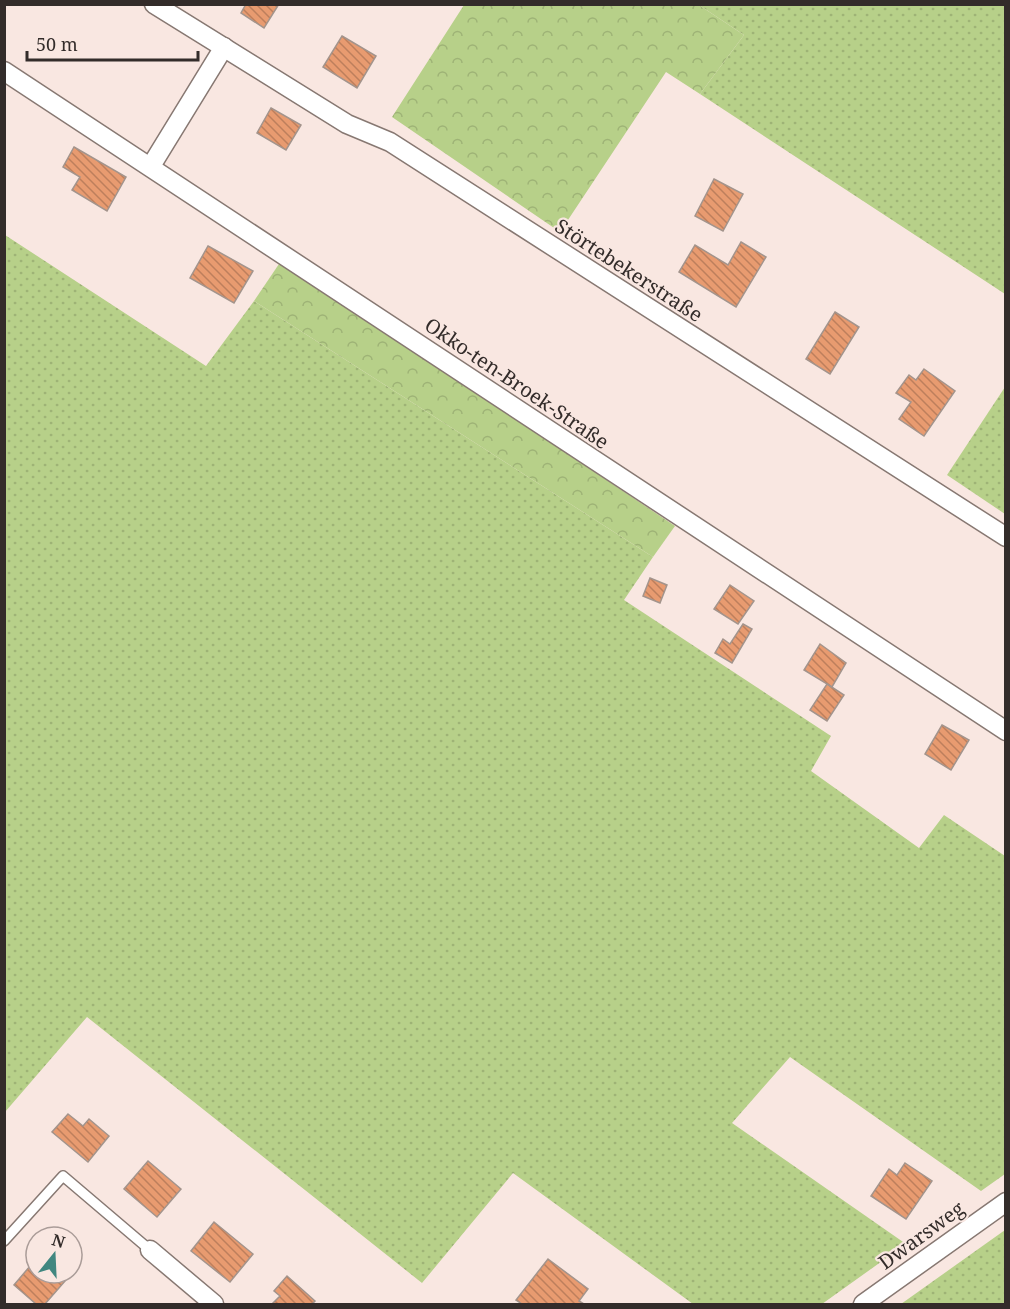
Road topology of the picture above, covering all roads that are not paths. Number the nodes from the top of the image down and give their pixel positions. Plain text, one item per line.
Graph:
1 (154, 4) edge
2 (224, 47) junction
3 (4, 71) edge
4 (151, 166) junction
5 (1005, 537) edge
6 (1005, 731) edge
7 (1005, 1202) edge
8 (4, 1241) edge
9 (150, 1250) joint
10 (214, 1305) edge
11 (863, 1305) edge

1 - 2 street, Störtebekerstraße
2 - 4 street
2 - 5 street, Störtebekerstraße
3 - 4 street, Okko-ten-Broek-Straße
4 - 6 street, Okko-ten-Broek-Straße
7 - 11 street, Dwarsweg
8 - 9 lane
9 - 10 street

